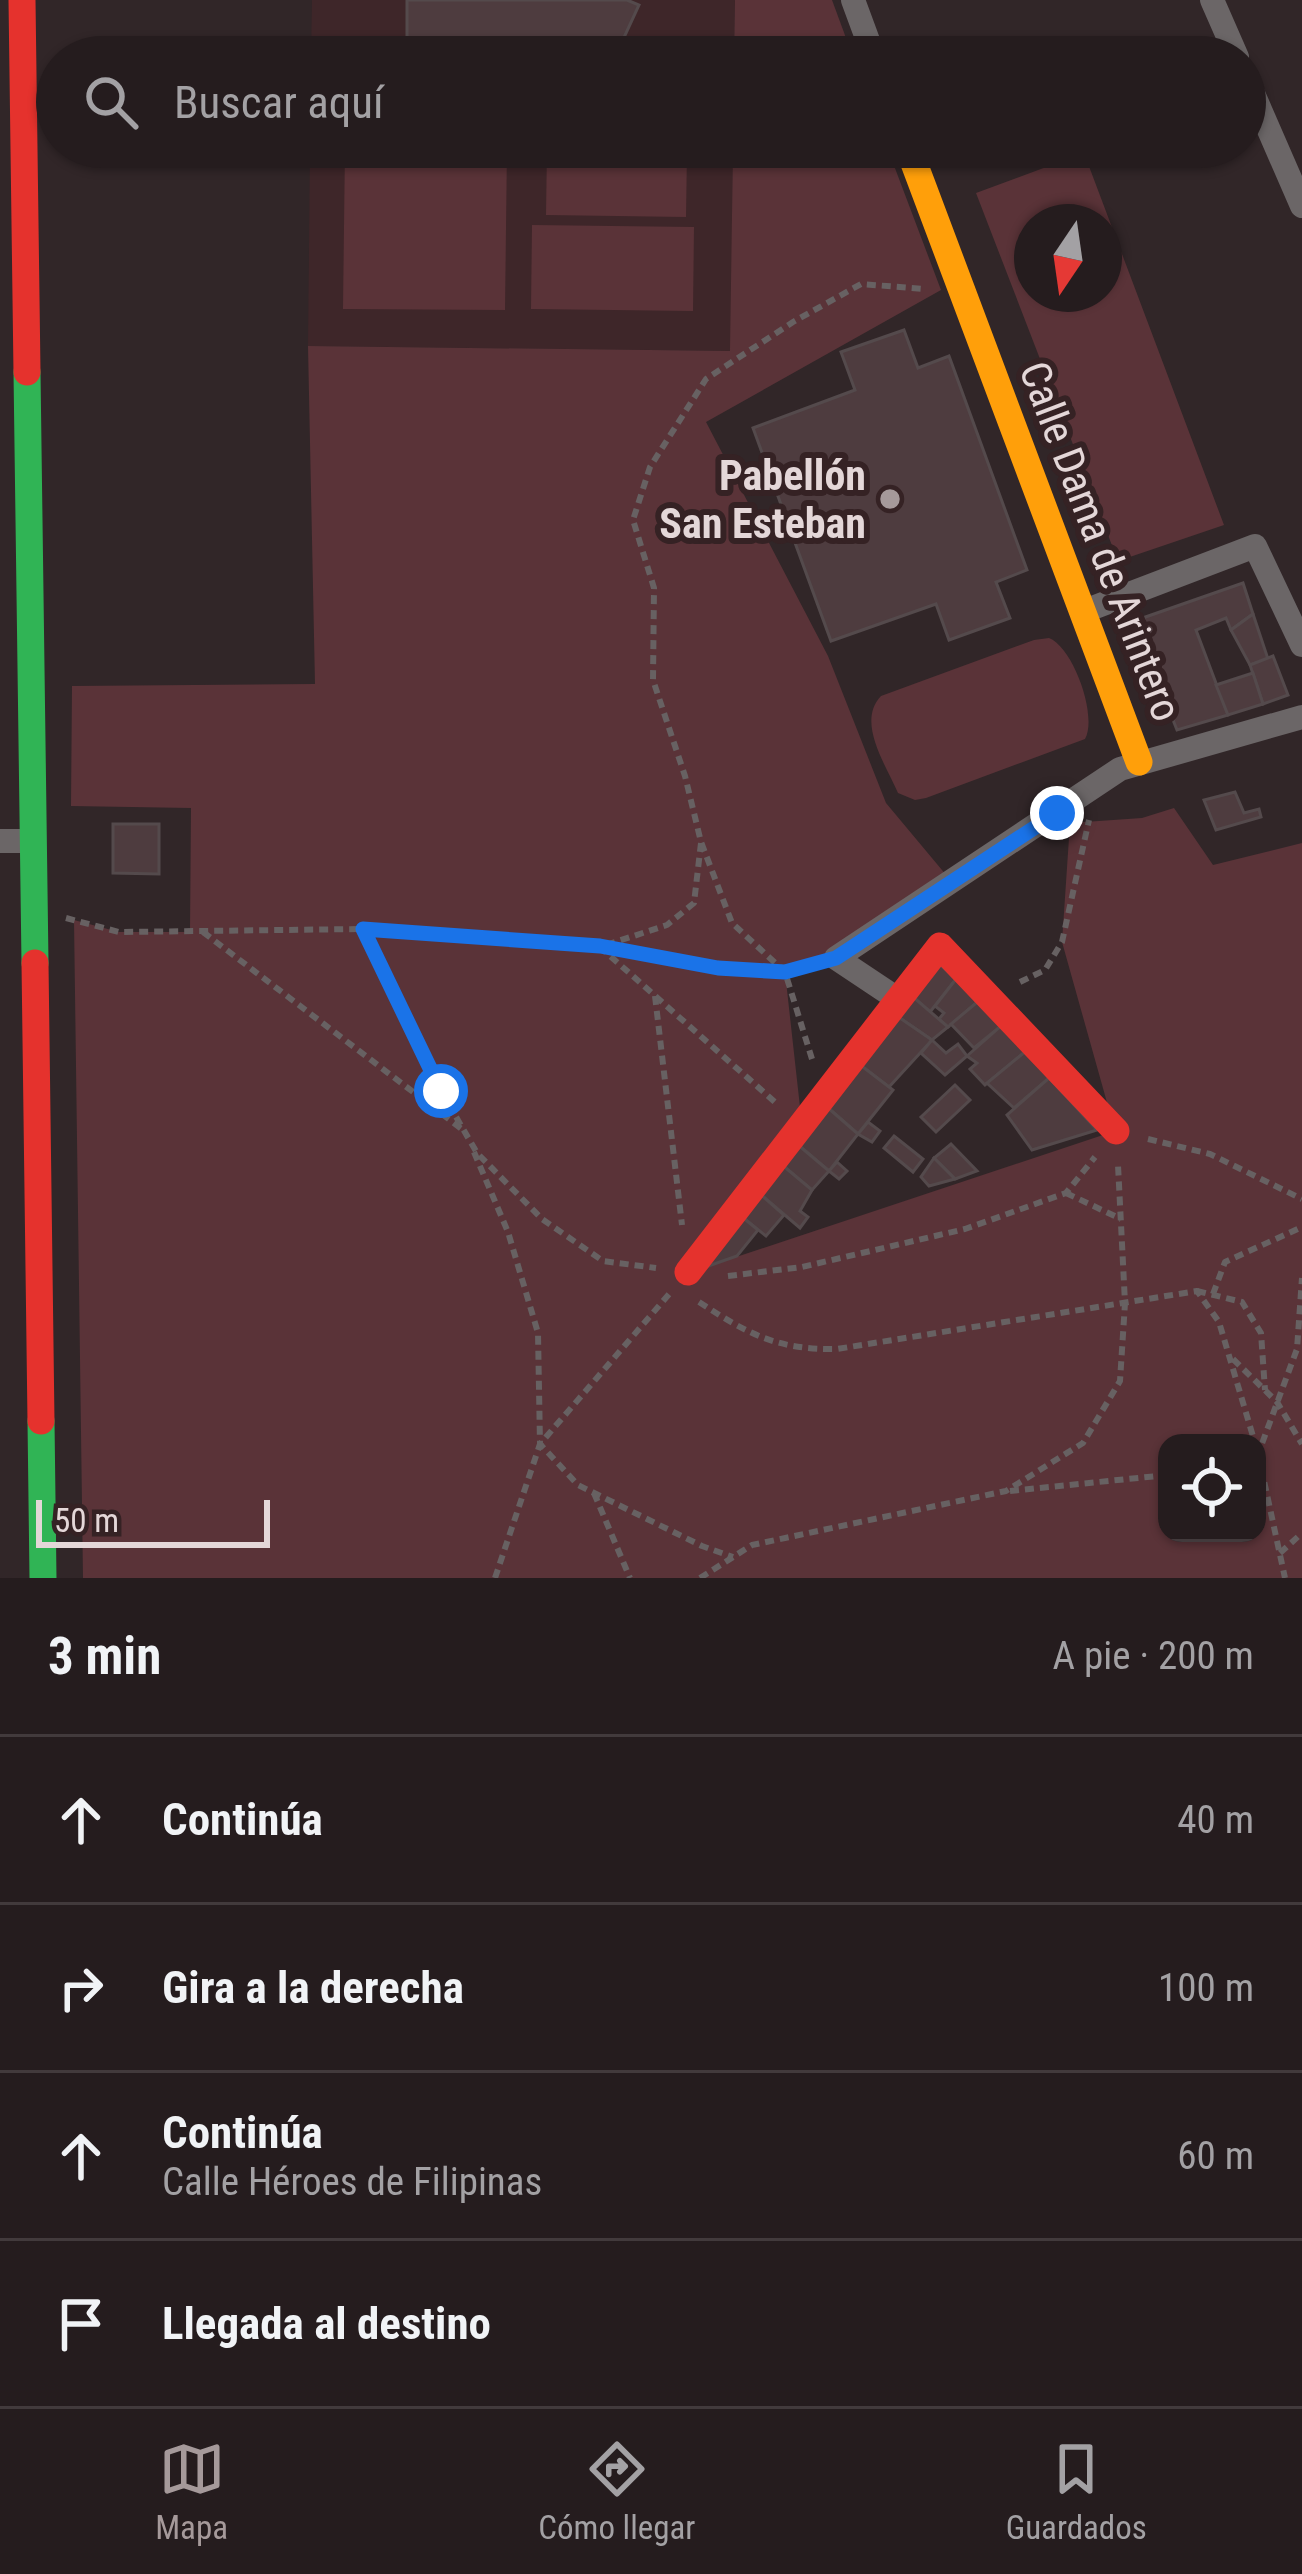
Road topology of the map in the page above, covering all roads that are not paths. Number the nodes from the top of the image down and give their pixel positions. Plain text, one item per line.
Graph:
1 (22, 0) edge
2 (853, 0) edge
3 (1212, 0) edge
4 (866, 36) edge
5 (1228, 36) edge
6 (1266, 124) edge
7 (916, 168) edge
8 (1302, 206) edge
9 (1082, 612) junction
10 (1302, 646) edge
11 (1302, 717) edge
12 (1138, 762) junction
13 (0, 841) edge
14 (33, 841) junction
15 (898, 1000) junction
16 (1116, 1131) road end
17 (688, 1273) road end
18 (43, 1578) edge

1 - 14 main road
2 - 4 street
3 - 5 street
6 - 8 street
7 - 9 main road, Calle Dama de Arintero
9 - 10 street
9 - 12 main road, Calle Dama de Arintero
11 - 12 street
12 - 15 street
13 - 14 street
14 - 18 main road
15 - 16 main road
15 - 17 main road

